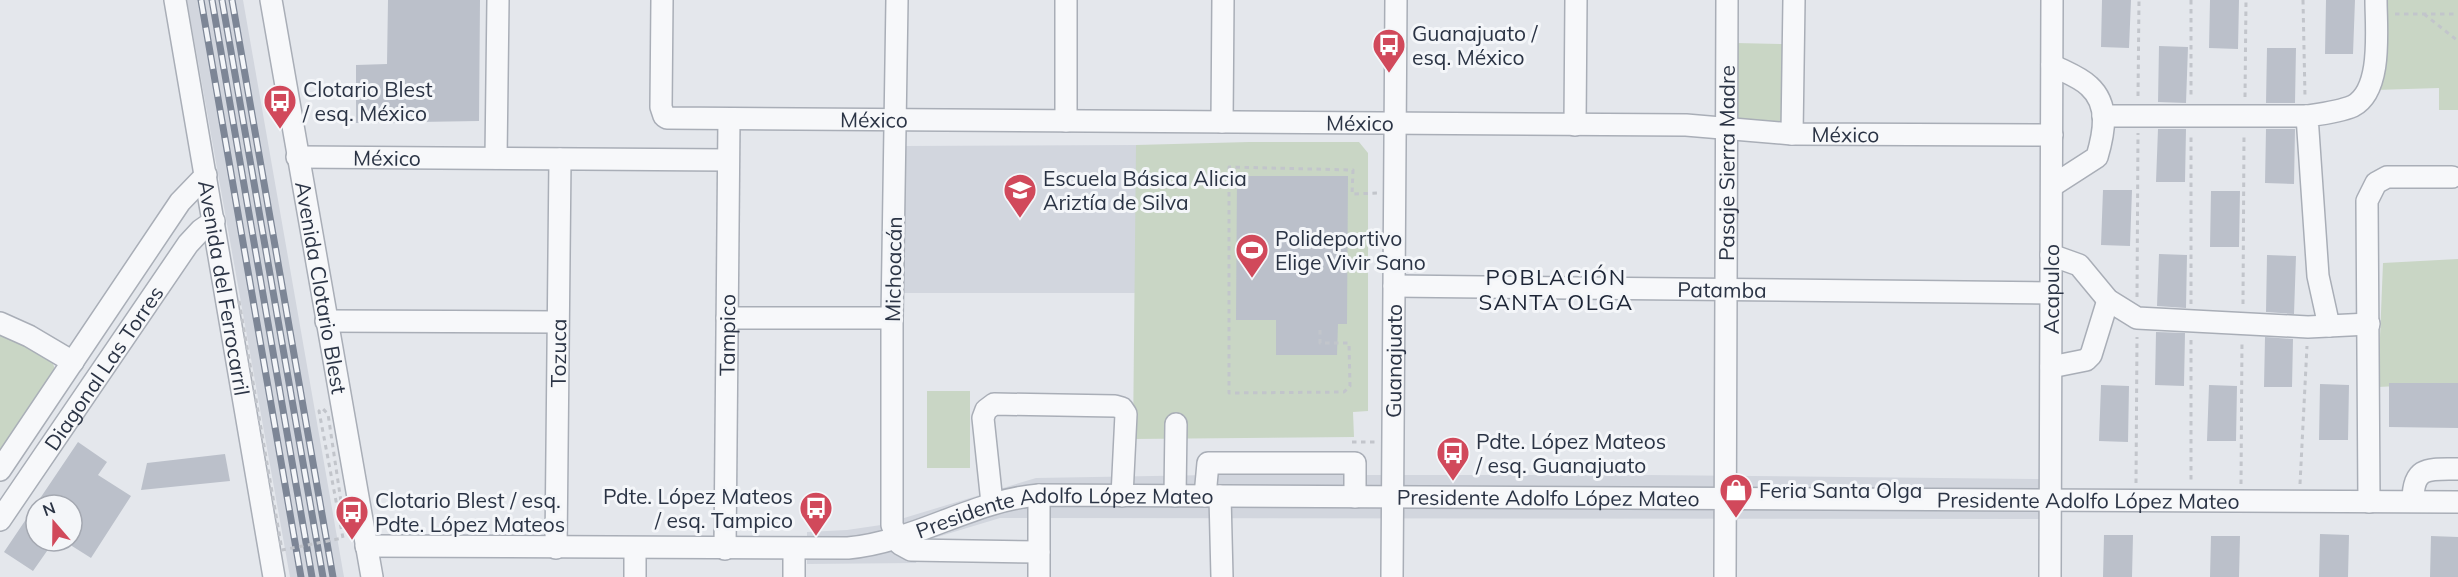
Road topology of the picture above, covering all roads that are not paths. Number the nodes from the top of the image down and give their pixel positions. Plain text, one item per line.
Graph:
1 (175, 0) edge
2 (271, 0) edge
3 (498, 0) edge
4 (662, 0) edge
5 (897, 0) edge
6 (1066, 0) edge
7 (1223, 0) edge
8 (1396, 0) edge
9 (1576, 0) edge
10 (1727, 0) edge
11 (1794, 0) edge
12 (2052, 0) edge
13 (2376, 7) edge
14 (2052, 65) junction
15 (2103, 116) junction
16 (2307, 116) junction
17 (729, 119) junction
18 (896, 120) junction
19 (1066, 121) junction
20 (1222, 122) junction
21 (1395, 122) junction
22 (1575, 125) junction
23 (1727, 129) junction
24 (1792, 134) junction
25 (2052, 135) junction
26 (297, 157) junction
27 (496, 158) junction
28 (560, 159) junction
29 (728, 160) junction
30 (206, 175) junction
31 (2452, 177) dead end
32 (2052, 186) junction
33 (214, 221) junction
34 (2051, 255) junction
35 (1394, 286) junction
36 (1726, 290) junction
37 (2051, 293) junction
38 (2108, 300) junction
39 (727, 318) junction
40 (892, 318) junction
41 (326, 321) junction
42 (558, 322) junction
43 (0, 323) edge
44 (2369, 324) junction
45 (2329, 326) junction
46 (73, 362) junction
47 (2051, 367) junction
48 (1176, 424) dead end
49 (2458, 469) edge
50 (0, 470) edge
51 (1039, 495) junction
52 (1122, 496) junction
53 (1175, 496) junction
54 (1213, 496) junction
55 (1355, 497) junction
56 (1393, 497) junction
57 (1726, 498) junction
58 (2050, 500) junction
59 (2412, 501) junction
60 (2369, 502) junction
61 (2458, 502) edge
62 (992, 503) junction
63 (0, 520) edge
64 (896, 538) junction
65 (366, 546) junction
66 (556, 548) junction
67 (635, 549) junction
68 (725, 549) junction
69 (794, 549) junction
70 (1039, 552) junction
71 (274, 577) edge
72 (372, 577) edge
73 (635, 577) edge
74 (794, 577) edge
75 (1039, 577) edge
76 (1222, 577) edge
77 (1392, 577) edge
78 (1725, 577) edge
79 (2050, 577) edge

1 - 30 street, Avenida del Ferrocarril
2 - 26 street, Avenida Clotario Blest
3 - 27 street
4 - 17 street, México
5 - 18 street, Michoacán
6 - 19 street
7 - 20 street
8 - 21 street, Guanajuato
9 - 22 street
10 - 23 street, Pasaje Sierra Madre
11 - 24 street
12 - 14 street, Acapulco
13 - 16 street
14 - 15 street
14 - 25 street, Acapulco
15 - 16 street
15 - 32 street
16 - 45 street
17 - 18 street, México
17 - 29 street, Tampico
18 - 19 street, México
18 - 40 street, Michoacán
19 - 20 street, México
20 - 21 street, México
21 - 22 street, México
21 - 35 street, Guanajuato
22 - 23 street, México
23 - 24 street, México
23 - 36 street, Pasaje Sierra Madre
24 - 25 street, México
25 - 32 street, Acapulco
26 - 27 street, México
26 - 41 street, Avenida Clotario Blest
27 - 28 street, México
28 - 29 street, México
28 - 42 street, Tozuca
29 - 39 street, Tampico
30 - 33 street, Avenida del Ferrocarril
30 - 46 street, Diagonal Las Torres
31 - 44 street
32 - 34 street, Acapulco
33 - 63 street, Diagonal Las Torres
33 - 71 street, Avenida del Ferrocarril
34 - 37 street, Acapulco
34 - 38 street
35 - 36 street, Patamba
35 - 56 street, Guanajuato
36 - 37 street, Patamba
36 - 57 street, Pasaje Sierra Madre
37 - 47 street, Acapulco
38 - 45 street
38 - 47 street
39 - 40 street
39 - 68 street, Tampico
40 - 64 street, Michoacán
41 - 42 street
41 - 65 street, Avenida Clotario Blest
42 - 66 street, Tozuca
43 - 46 street
44 - 45 street
44 - 60 street
46 - 50 street, Diagonal Las Torres
47 - 58 street, Acapulco
48 - 53 street
49 - 59 street
51 - 52 street, Presidente Adolfo López Mateo
51 - 62 street, Presidente Adolfo López Mateo
51 - 70 street
52 - 53 street, Presidente Adolfo López Mateo
52 - 62 street
53 - 54 street, Presidente Adolfo López Mateo
54 - 55 street, Presidente Adolfo López Mateo
54 - 55 street
54 - 76 street
55 - 56 street, Presidente Adolfo López Mateo
56 - 57 street, Presidente Adolfo López Mateo
56 - 77 street, Guanajuato
57 - 58 street, Presidente Adolfo López Mateo
57 - 78 street, Pasaje Sierra Madre
58 - 60 street, Presidente Adolfo López Mateo
58 - 79 street, Acapulco
59 - 60 street, Presidente Adolfo López Mateo
59 - 61 street, Presidente Adolfo López Mateo
62 - 64 street, Presidente Adolfo López Mateo
64 - 69 street, Presidente Adolfo López Mateo
64 - 70 street, Presidente Adolfo López Mateo
65 - 66 street, Presidente Adolfo López Mateo
65 - 72 street, Avenida Clotario Blest
66 - 67 street, Presidente Adolfo López Mateo
67 - 68 street, Presidente Adolfo López Mateo
67 - 73 street
68 - 69 street, Presidente Adolfo López Mateo
69 - 74 street
70 - 75 street

